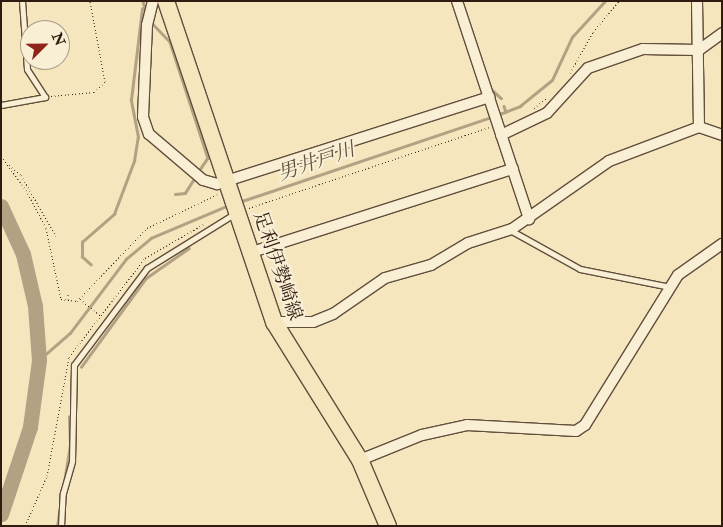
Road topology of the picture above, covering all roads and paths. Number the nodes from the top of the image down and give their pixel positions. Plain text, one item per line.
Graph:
1 (22, 1) edge
2 (90, 1) edge
3 (153, 1) edge
4 (166, 1) edge
5 (457, 1) edge
6 (619, 1) edge
7 (697, 1) edge
8 (722, 33) edge
9 (699, 50) junction
10 (568, 76) dead end
11 (554, 92) dead end
12 (45, 97) junction
13 (489, 98) junction
14 (1, 105) edge
15 (527, 112) dead end
16 (495, 124) junction
17 (699, 127) junction
18 (501, 135) junction
19 (722, 135) edge
20 (1, 156) edge
21 (8, 164) junction
22 (512, 169) junction
23 (227, 189) junction
24 (238, 212) junction
25 (529, 219) junction
26 (510, 230) junction
27 (56, 236) dead end
28 (722, 244) edge
29 (249, 253) junction
30 (670, 287) junction
31 (68, 293) dead end
32 (79, 298) junction
33 (68, 300) junction
34 (274, 322) junction
35 (360, 460) junction
36 (25, 526) edge
37 (61, 526) edge
38 (388, 526) edge

1 - 12 lane
2 - 12 path
3 - 23 street
4 - 23 main road, 足利伊勢崎線
5 - 13 street
6 - 10 path
7 - 9 street
8 - 9 street
9 - 17 street
9 - 18 street
11 - 15 path
12 - 14 lane
13 - 16 street
13 - 23 street
16 - 18 street
16 - 24 path
17 - 19 street
17 - 25 street
18 - 22 street
20 - 21 path
21 - 27 path
21 - 33 path
22 - 25 street
22 - 29 street
23 - 24 main road, 足利伊勢崎線
23 - 32 path
24 - 29 main road, 足利伊勢崎線
24 - 37 lane
25 - 26 street
26 - 30 lane
26 - 34 street
28 - 30 street
29 - 34 main road, 足利伊勢崎線
30 - 35 street
31 - 33 path
32 - 33 path
32 - 36 path
34 - 35 main road, 足利伊勢崎線
35 - 38 main road, 足利伊勢崎線

